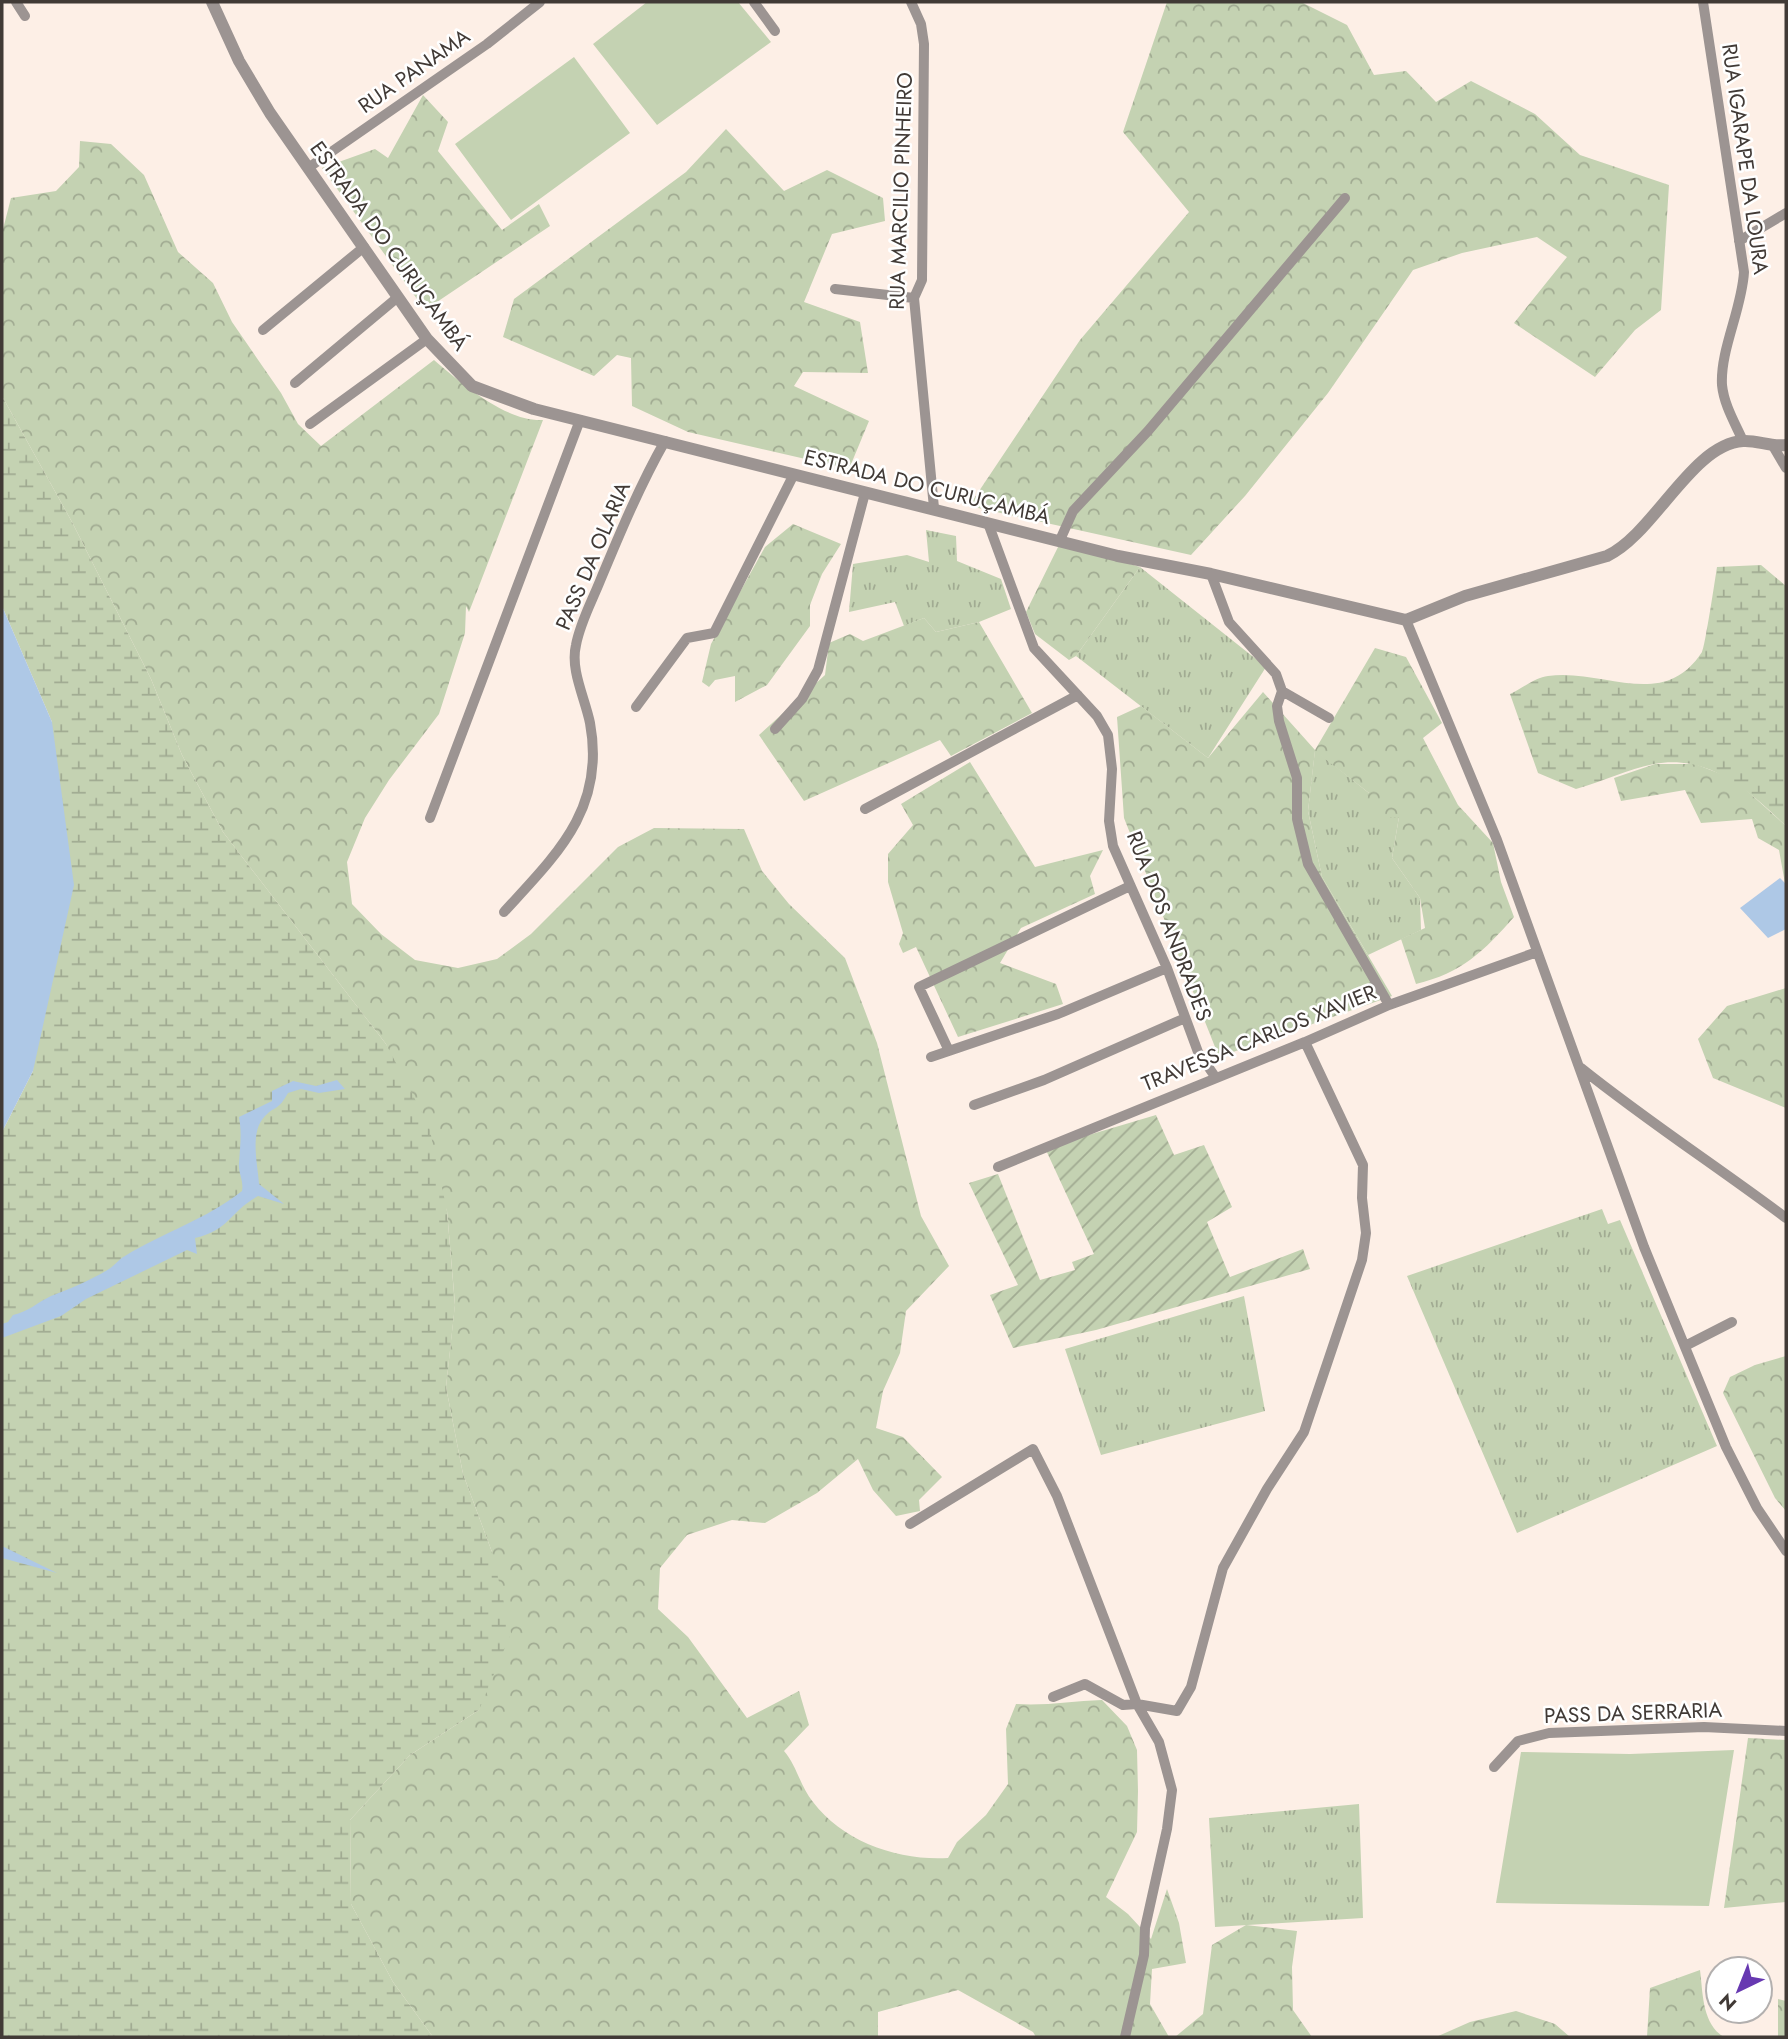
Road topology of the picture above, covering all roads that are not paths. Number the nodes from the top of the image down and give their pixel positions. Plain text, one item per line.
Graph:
1 (16, 2) edge
2 (212, 2) edge
3 (540, 2) edge
4 (754, 2) edge
5 (911, 2) edge
6 (1703, 2) edge
7 (25, 16) dead end
8 (775, 31) dead end
9 (308, 168) junction
10 (1345, 198) dead end
11 (1786, 213) edge
12 (1739, 241) junction
13 (364, 247) junction
14 (835, 289) dead end
15 (397, 297) junction
16 (914, 298) junction
17 (263, 330) dead end
18 (427, 339) junction
19 (295, 383) dead end
20 (580, 420) junction
21 (310, 424) dead end
22 (666, 441) junction
23 (1743, 441) junction
24 (1780, 446) edge
25 (1786, 468) edge
26 (794, 474) junction
27 (865, 493) junction
28 (934, 508) junction
29 (988, 523) junction
30 (1060, 540) junction
31 (1211, 575) junction
32 (1406, 620) junction
33 (1282, 691) junction
34 (1078, 695) junction
35 (636, 707) dead end
36 (1329, 718) dead end
37 (775, 729) dead end
38 (865, 809) dead end
39 (430, 818) dead end
40 (1128, 887) junction
41 (503, 912) dead end
42 (1537, 952) junction
43 (1167, 968) junction
44 (1388, 1004) junction
45 (1183, 1019) junction
46 (1305, 1042) junction
47 (949, 1051) junction
48 (931, 1057) dead end
49 (1581, 1068) junction
50 (1216, 1078) junction
51 (974, 1105) dead end
52 (998, 1167) dead end
53 (1786, 1218) edge
54 (1732, 1322) dead end
55 (1687, 1345) junction
56 (910, 1524) dead end
57 (1786, 1551) edge
58 (1053, 1697) dead end
59 (1137, 1704) junction
60 (1786, 1731) edge
61 (1494, 1767) dead end
62 (1125, 2037) edge

1 - 7 street
2 - 9 street, ESTRADA DO CURUÇAMBÁ
3 - 9 street, RUA PANAMA
4 - 8 street
5 - 16 street, RUA MARCILIO PINHEIRO
6 - 12 street, RUA IGARAPE DA LOURA
9 - 13 street, ESTRADA DO CURUÇAMBÁ
10 - 30 street
11 - 12 street
12 - 23 street, RUA IGARAPE DA LOURA
13 - 15 street, ESTRADA DO CURUÇAMBÁ
13 - 17 street
14 - 16 street
15 - 18 street, ESTRADA DO CURUÇAMBÁ
15 - 19 street
16 - 28 street, RUA MARCILIO PINHEIRO
18 - 20 street, ESTRADA DO CURUÇAMBÁ
18 - 21 street
20 - 22 street, ESTRADA DO CURUÇAMBÁ
20 - 39 street
22 - 26 street, ESTRADA DO CURUÇAMBÁ
22 - 41 street, PASS DA OLARIA
23 - 24 street
23 - 32 street
24 - 25 street
26 - 27 street, ESTRADA DO CURUÇAMBÁ
26 - 35 street
27 - 28 street, ESTRADA DO CURUÇAMBÁ
27 - 37 street
28 - 29 street, ESTRADA DO CURUÇAMBÁ
29 - 30 street, ESTRADA DO CURUÇAMBÁ
29 - 34 street, RUA DOS ANDRADES
30 - 31 street, ESTRADA DO CURUÇAMBÁ
31 - 32 street, ESTRADA DO CURUÇAMBÁ
31 - 33 street
32 - 42 street
33 - 36 street
33 - 44 street
34 - 38 street
34 - 40 street, RUA DOS ANDRADES
40 - 43 street, RUA DOS ANDRADES
40 - 47 street
42 - 44 street, TRAVESSA CARLOS XAVIER
42 - 49 street
43 - 45 street, RUA DOS ANDRADES
43 - 47 street
44 - 46 street, TRAVESSA CARLOS XAVIER
45 - 50 street, RUA DOS ANDRADES
45 - 51 street
46 - 50 street, TRAVESSA CARLOS XAVIER
46 - 59 street
47 - 48 street
49 - 53 street
49 - 55 street
50 - 52 street, TRAVESSA CARLOS XAVIER
54 - 55 street
55 - 57 street
56 - 59 street
58 - 59 street
59 - 62 street
60 - 61 street, PASS DA SERRARIA

